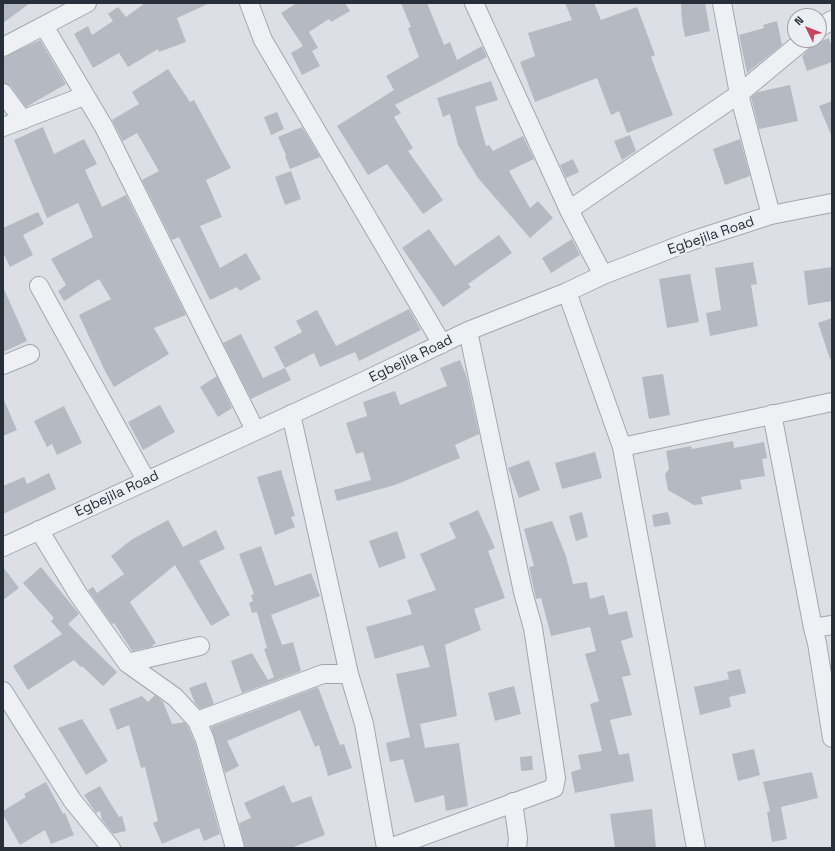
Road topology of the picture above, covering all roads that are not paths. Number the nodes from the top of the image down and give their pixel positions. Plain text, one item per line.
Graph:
1 (87, 3) edge
2 (249, 3) edge
3 (474, 3) edge
4 (722, 3) edge
5 (44, 26) junction
6 (3, 47) edge
7 (794, 48) edge
8 (3, 93) edge
9 (739, 94) junction
10 (84, 96) junction
11 (23, 120) junction
12 (3, 127) edge
13 (832, 203) edge
14 (569, 210) junction
15 (771, 215) junction
16 (603, 275) junction
17 (39, 286) dead end
18 (567, 292) junction
19 (468, 332) junction
20 (442, 344) junction
21 (30, 354) dead end
22 (3, 365) edge
23 (832, 402) edge
24 (291, 414) junction
25 (772, 414) junction
26 (255, 430) junction
27 (622, 447) junction
28 (146, 480) junction
29 (39, 530) junction
30 (3, 547) edge
31 (832, 625) edge
32 (812, 628) junction
33 (200, 646) dead end
34 (127, 663) junction
35 (349, 674) junction
36 (3, 691) edge
37 (197, 721) junction
38 (832, 738) edge
39 (513, 802) junction
40 (107, 847) edge
41 (235, 848) edge
42 (386, 848) edge
43 (390, 848) edge
44 (517, 848) edge
45 (696, 848) edge

1 - 5 street
2 - 20 street
3 - 14 street
4 - 9 street
5 - 6 street
5 - 10 street
7 - 9 street
8 - 11 street
9 - 14 street
9 - 15 street
10 - 11 street
10 - 26 street
11 - 12 street
13 - 15 street, Egbejila Road
14 - 16 street
15 - 16 street, Egbejila Road
16 - 18 street, Egbejila Road
17 - 28 street
18 - 19 street, Egbejila Road
18 - 27 street
19 - 20 street, Egbejila Road
19 - 39 street
20 - 24 street, Egbejila Road
21 - 22 street
23 - 25 street
24 - 26 street, Egbejila Road
24 - 35 street
25 - 27 street
25 - 32 street
26 - 28 street, Egbejila Road
27 - 45 street
28 - 29 street, Egbejila Road
29 - 30 street, Egbejila Road
29 - 34 street
31 - 32 street
32 - 38 street
33 - 34 street
34 - 37 street
35 - 37 street
35 - 42 street
36 - 40 street
37 - 41 street
39 - 43 street
39 - 44 street

